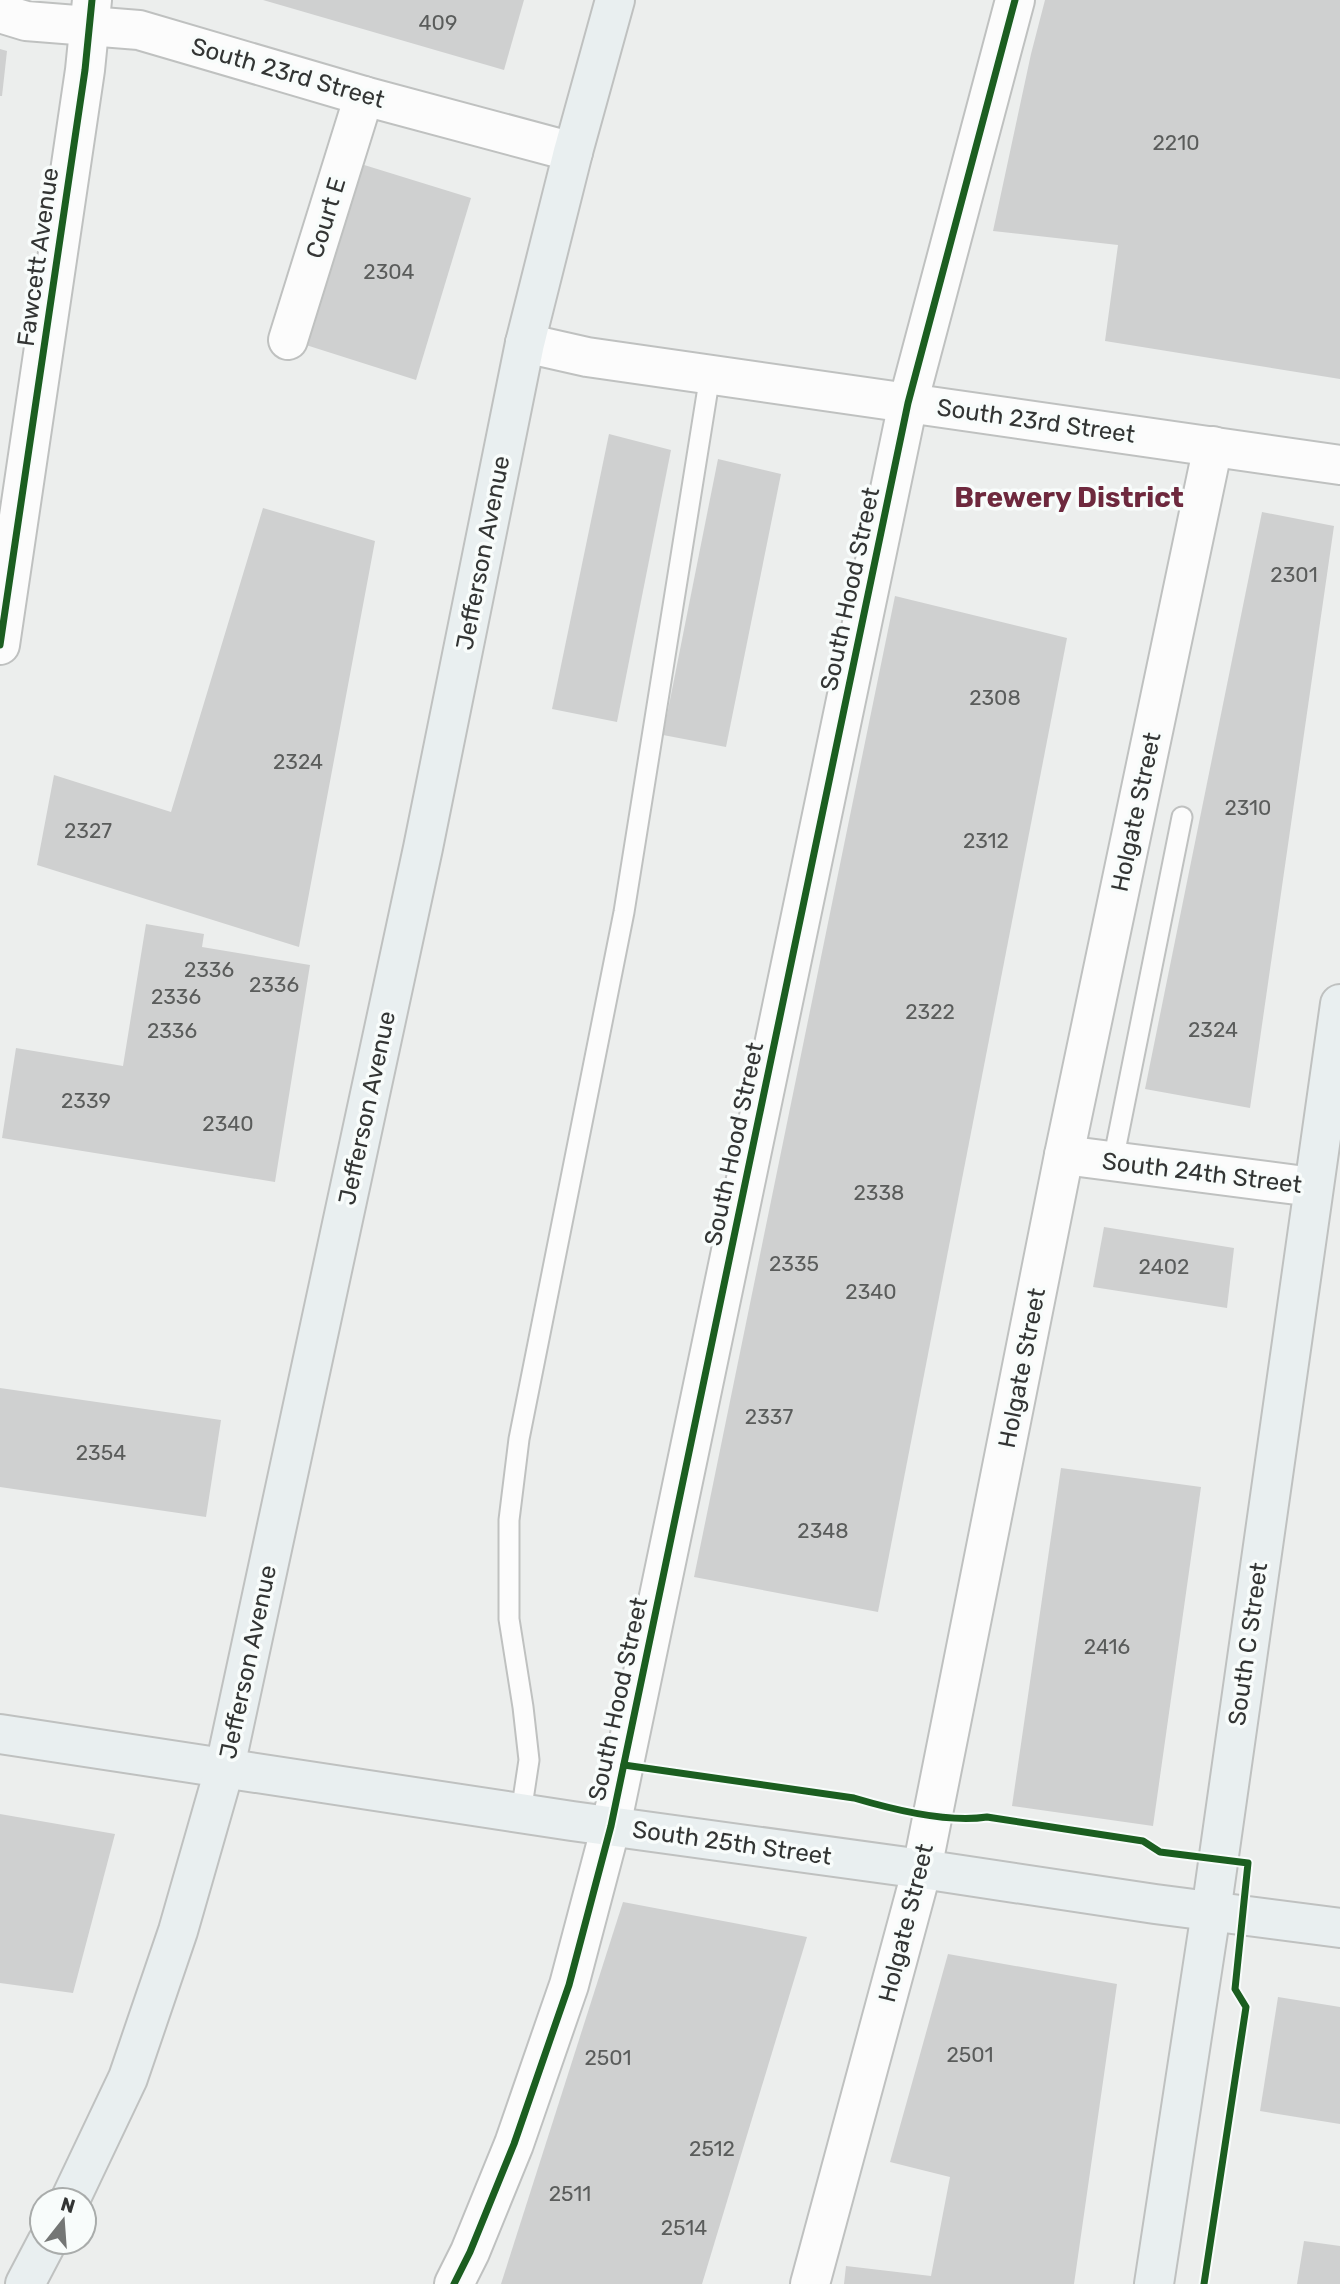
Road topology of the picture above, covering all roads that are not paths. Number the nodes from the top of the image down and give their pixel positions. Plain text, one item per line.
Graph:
1 (615, 0) edge
2 (1015, 0) edge
3 (0, 13) edge
4 (90, 13) edge
5 (364, 96) junction
6 (573, 152) junction
7 (288, 340) dead end
8 (525, 343) junction
9 (710, 374) junction
10 (908, 403) junction
11 (1213, 446) junction
12 (1340, 465) edge
13 (0, 645) edge
14 (1182, 817) dead end
15 (1340, 1004) edge
16 (1064, 1155) junction
17 (1113, 1161) junction
18 (1327, 1189) edge
19 (0, 1734) edge
20 (225, 1768) junction
21 (521, 1813) junction
22 (611, 1826) junction
23 (922, 1869) junction
24 (1211, 1912) junction
25 (1340, 1928) edge
26 (77, 2186) edge
27 (40, 2256) edge
28 (25, 2284) edge
29 (454, 2284) edge
30 (810, 2284) edge
31 (1154, 2284) edge

1 - 6 street, Jefferson Avenue
2 - 10 street, South Hood Street
3 - 4 street, South 23rd Street
4 - 5 street, South 23rd Street
4 - 13 street, Fawcett Avenue
5 - 6 street, South 23rd Street
5 - 7 street, Court E
6 - 8 street, Jefferson Avenue
8 - 9 street, South 23rd Street
8 - 20 street, Jefferson Avenue
9 - 10 street, South 23rd Street
9 - 21 lane
10 - 11 street, South 23rd Street
10 - 22 street, South Hood Street
11 - 12 street, South 23rd Street
11 - 16 street, Holgate Street
14 - 17 lane
15 - 18 street, South C Street
16 - 17 street, South 24th Street
16 - 23 street, Holgate Street
17 - 18 street, South 24th Street
18 - 24 street, South C Street
19 - 20 street, South 25th Street
20 - 21 street, South 25th Street
20 - 26 street, Jefferson Avenue
21 - 22 street, South 25th Street
22 - 23 street, South 25th Street
22 - 29 street, South Hood Street
23 - 24 street, South 25th Street
23 - 30 street, Holgate Street
24 - 25 street, South 25th Street
24 - 31 street, South C Street
27 - 28 street

